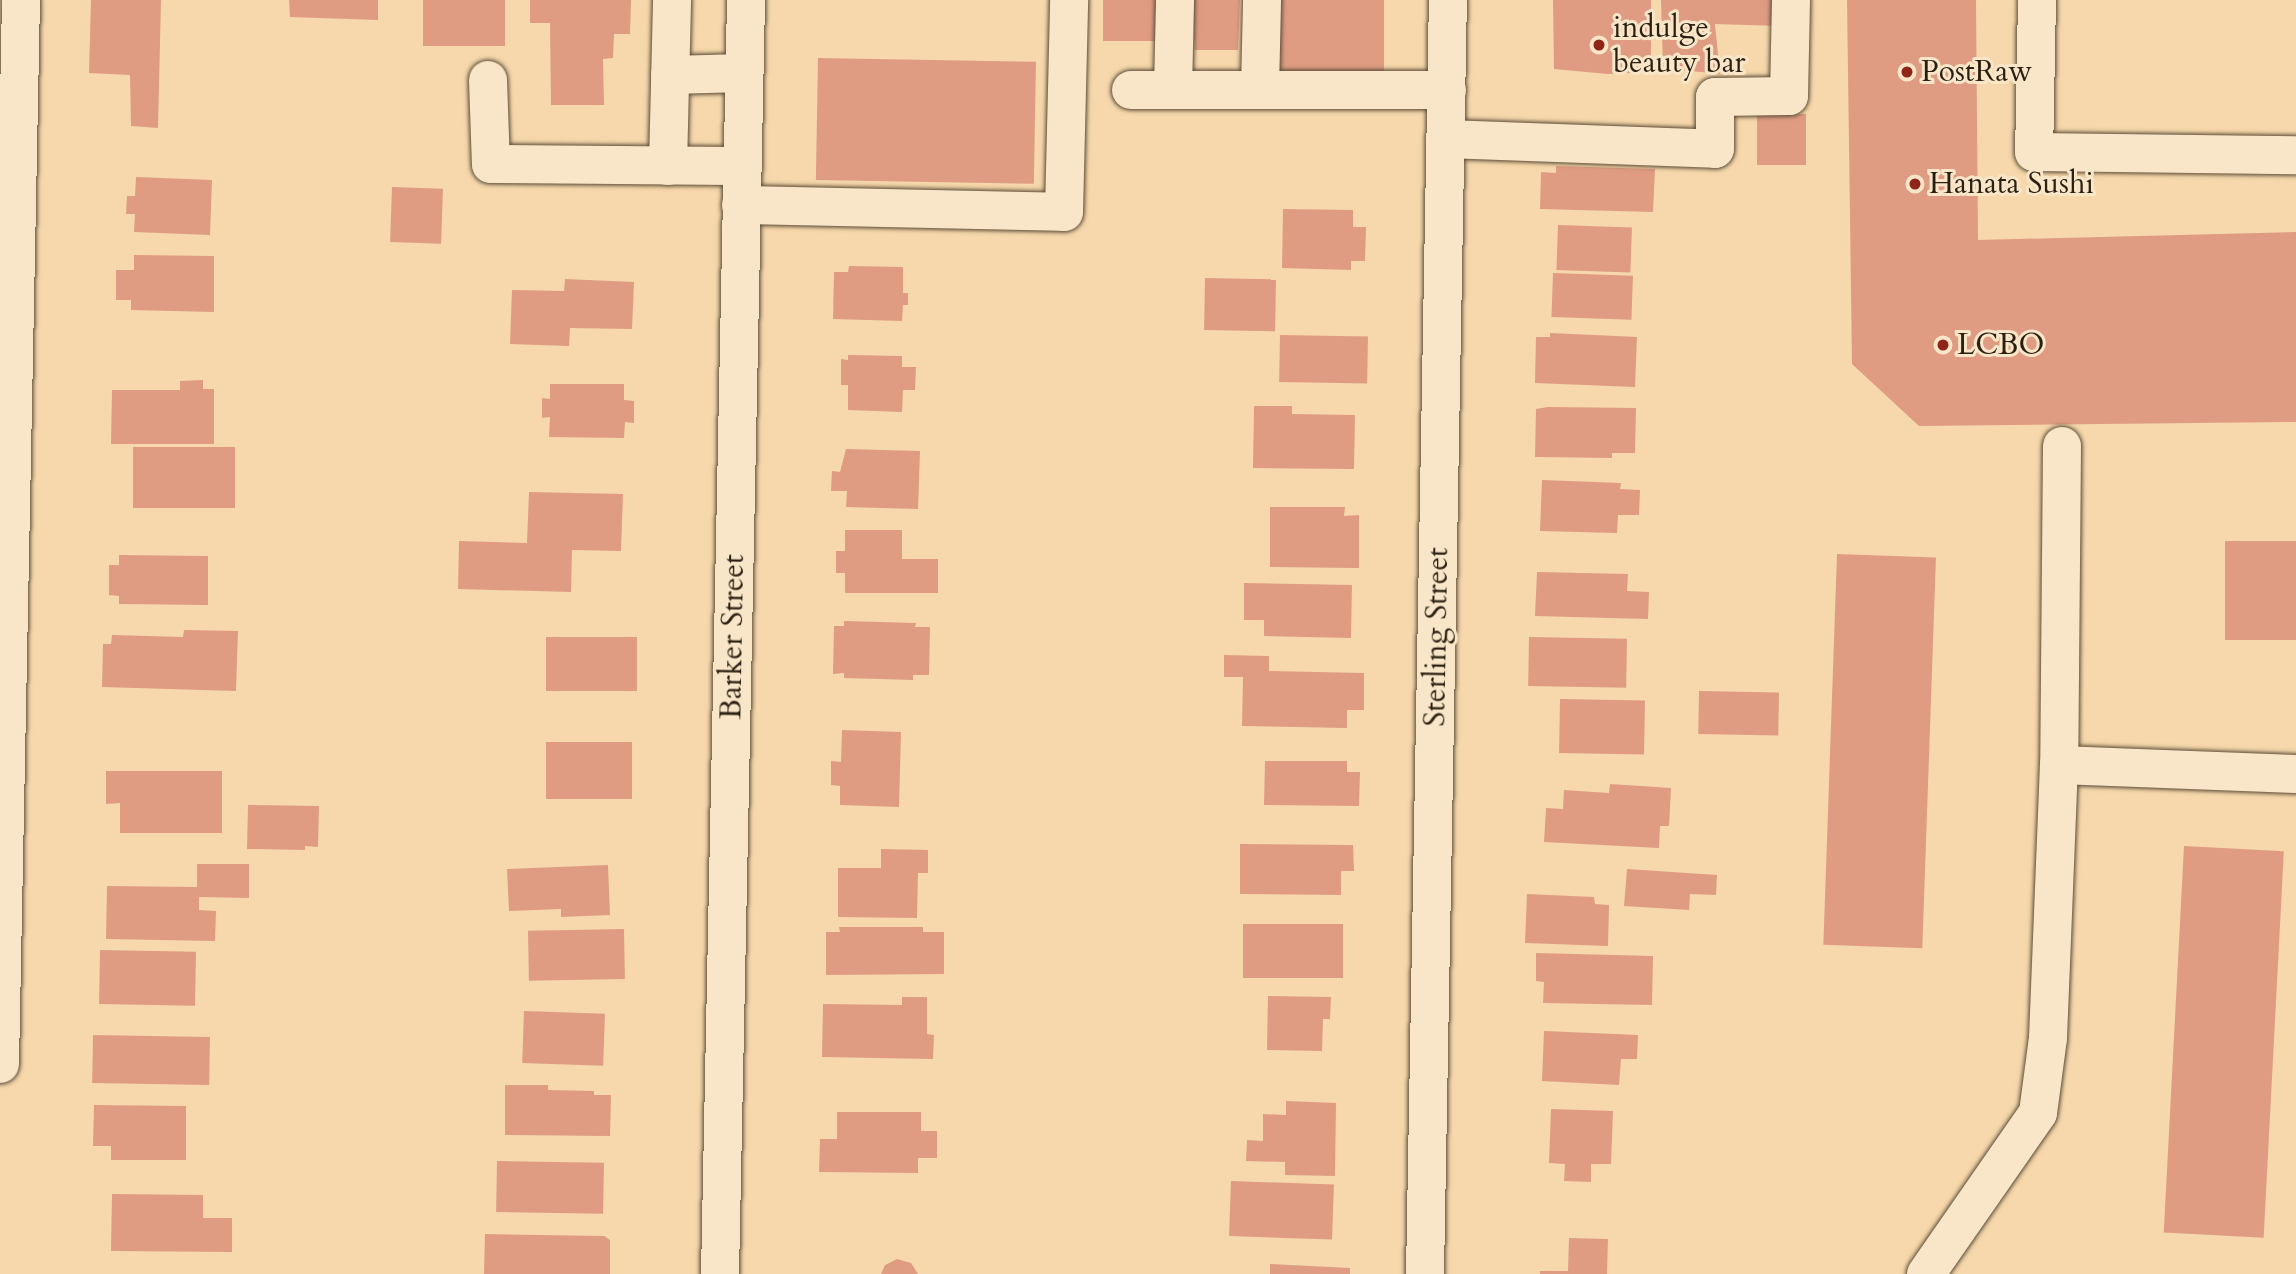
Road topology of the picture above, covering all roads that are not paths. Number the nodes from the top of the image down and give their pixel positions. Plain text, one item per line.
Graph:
1 (21, 0) edge
2 (672, 0) edge
3 (746, 0) edge
4 (1069, 0) edge
5 (1175, 0) edge
6 (1262, 0) edge
7 (1448, 0) edge
8 (1791, 0) edge
9 (2037, 0) edge
10 (744, 73) junction
11 (670, 75) junction
12 (488, 80) dead end
13 (1131, 90) dead end
14 (1173, 90) junction
15 (1260, 90) junction
16 (1447, 90) junction
17 (1446, 139) junction
18 (2296, 155) edge
19 (668, 166) junction
20 (742, 166) junction
21 (741, 205) junction
22 (2062, 446) dead end
23 (2059, 765) junction
24 (2296, 774) edge
25 (0, 1064) edge
26 (720, 1274) edge
27 (1425, 1274) edge
28 (1926, 1274) edge

1 - 25 street
2 - 11 street
3 - 10 street, Barker Street
4 - 21 street
5 - 14 street
6 - 15 street
7 - 16 street, Sterling Street
8 - 17 street
9 - 18 street
10 - 11 street
10 - 20 street, Barker Street
11 - 19 street
12 - 19 street
13 - 14 street
14 - 15 street
15 - 16 street
16 - 17 street, Sterling Street
17 - 27 street, Sterling Street
19 - 20 street
20 - 21 street, Barker Street
21 - 26 street, Barker Street
22 - 23 street
23 - 24 street
23 - 28 street

